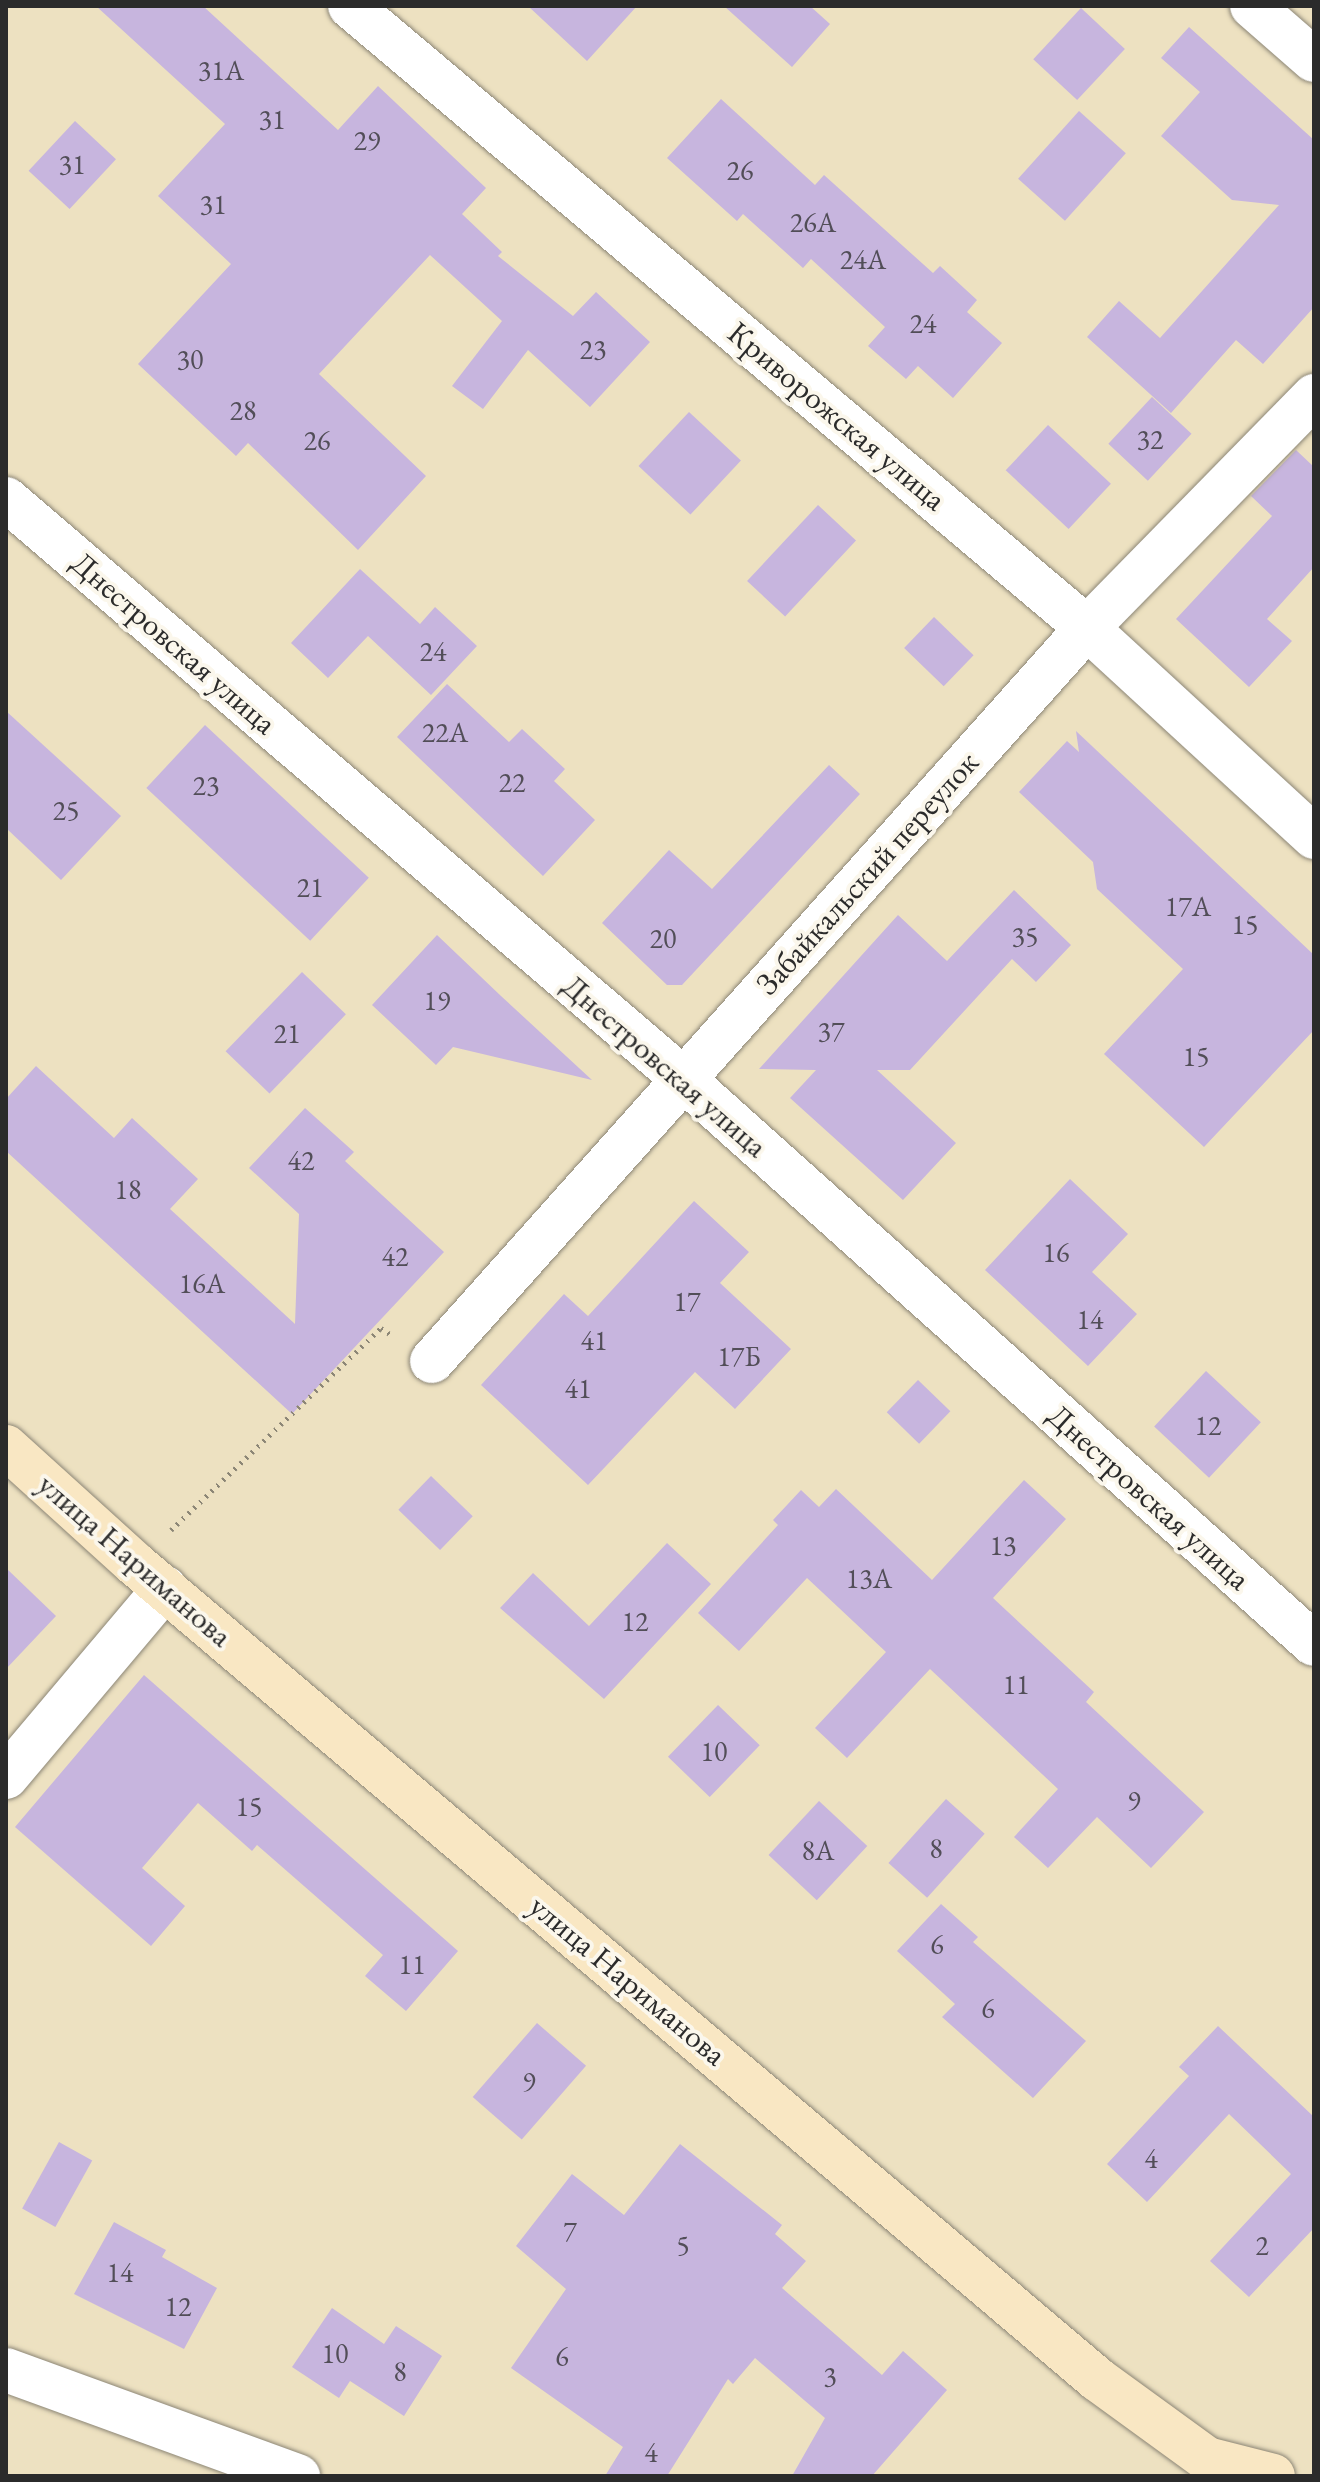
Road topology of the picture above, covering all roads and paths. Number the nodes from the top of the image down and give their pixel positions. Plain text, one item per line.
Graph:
1 (350, 6) edge
2 (1252, 6) edge
3 (1314, 60) edge
4 (1314, 396) edge
5 (6, 499) edge
6 (1087, 628) junction
7 (1314, 837) edge
8 (682, 1078) junction
9 (432, 1361) joint
10 (6, 1447) edge
11 (150, 1576) junction
12 (1314, 1644) edge
13 (6, 1777) edge
14 (6, 2370) edge
15 (298, 2476) edge
16 (1273, 2476) edge

1 - 6 street, Криворожская улица
2 - 3 street
4 - 6 street, Забайкальский переулок
5 - 8 street, Днестровская улица
6 - 7 street, Криворожская улица
6 - 8 street, Забайкальский переулок
8 - 9 street, Забайкальский переулок
8 - 12 street, Днестровская улица
9 - 11 path
10 - 11 street, улица Нариманова
11 - 13 street
11 - 16 street, улица Нариманова
14 - 15 street

